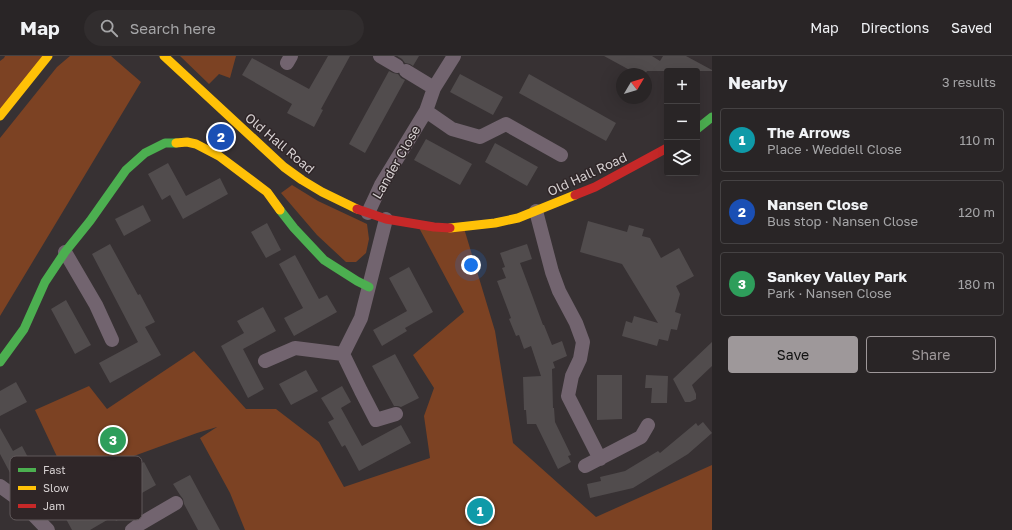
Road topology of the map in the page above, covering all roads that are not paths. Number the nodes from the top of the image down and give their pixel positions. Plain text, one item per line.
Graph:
1 (165, 56) edge
2 (380, 56) edge
3 (454, 56) edge
4 (47, 57) edge
5 (434, 88) junction
6 (426, 111) junction
7 (0, 116) edge
8 (712, 117) edge
9 (700, 127) edge
10 (664, 150) edge
11 (561, 155) dead end
12 (536, 212) junction
13 (368, 213) junction
14 (386, 219) junction
15 (65, 252) junction
16 (369, 287) junction
17 (112, 340) dead end
18 (343, 354) junction
19 (265, 361) dead end
20 (0, 362) edge
21 (396, 414) dead end
22 (648, 425) dead end
23 (600, 458) junction
24 (585, 466) dead end
25 (0, 486) edge
26 (10, 493) edge
27 (176, 503) dead end
28 (38, 520) edge
29 (48, 530) edge
30 (132, 530) edge

1 - 13 street, Old Hall Road
2 - 5 street
3 - 5 street, Lander Close
4 - 7 street
5 - 6 street, Lander Close
6 - 11 street, Lander Close
6 - 13 street, Lander Close
8 - 9 street
10 - 12 street, Old Hall Road
12 - 14 street, Old Hall Road
12 - 23 street
13 - 14 street, Old Hall Road
14 - 16 street
15 - 16 street
15 - 17 street
15 - 20 street
16 - 18 street
18 - 19 street
18 - 21 street
22 - 23 street
23 - 24 street
25 - 26 street
27 - 30 street
28 - 29 street

